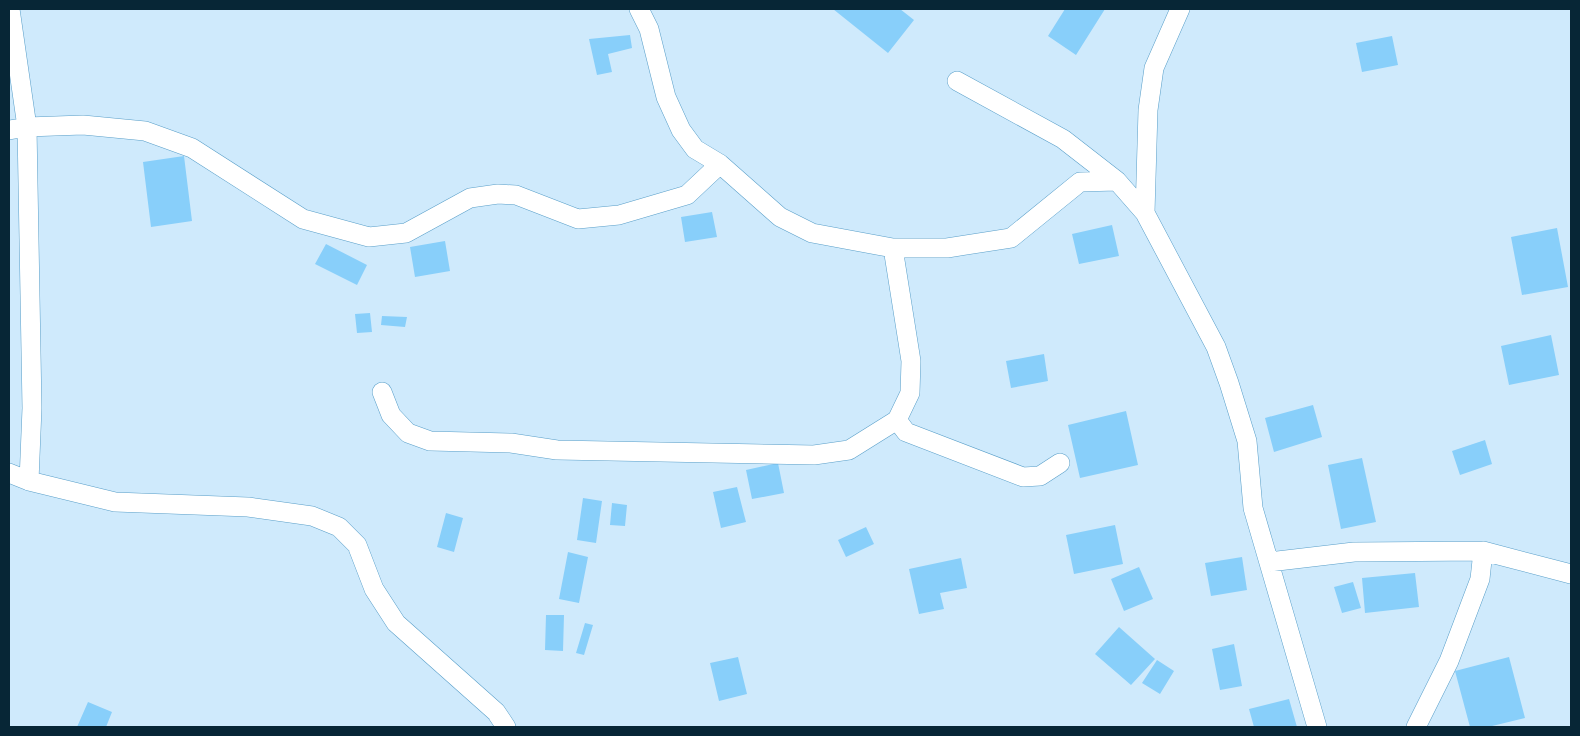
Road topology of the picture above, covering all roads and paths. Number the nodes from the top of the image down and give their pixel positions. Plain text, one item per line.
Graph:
1 (10, 9) edge
2 (639, 9) edge
3 (1180, 9) edge
4 (957, 81) dead end
5 (18, 128) edge
6 (720, 164) junction
7 (1117, 181) junction
8 (1145, 213) junction
9 (894, 248) junction
10 (382, 392) dead end
11 (897, 420) junction
12 (1060, 463) dead end
13 (9, 473) edge
14 (29, 481) junction
15 (1483, 551) junction
16 (1269, 562) junction
17 (1571, 574) edge
18 (506, 727) edge
19 (1318, 727) edge
20 (1416, 727) edge

1 - 5 street
2 - 6 street
3 - 8 street
4 - 7 street
5 - 6 street
5 - 14 street
6 - 9 street
7 - 8 street
7 - 9 street
8 - 16 street
9 - 11 street
10 - 11 street
11 - 12 street
13 - 14 street
14 - 18 street
15 - 16 street
15 - 17 street
15 - 20 street
16 - 19 street

